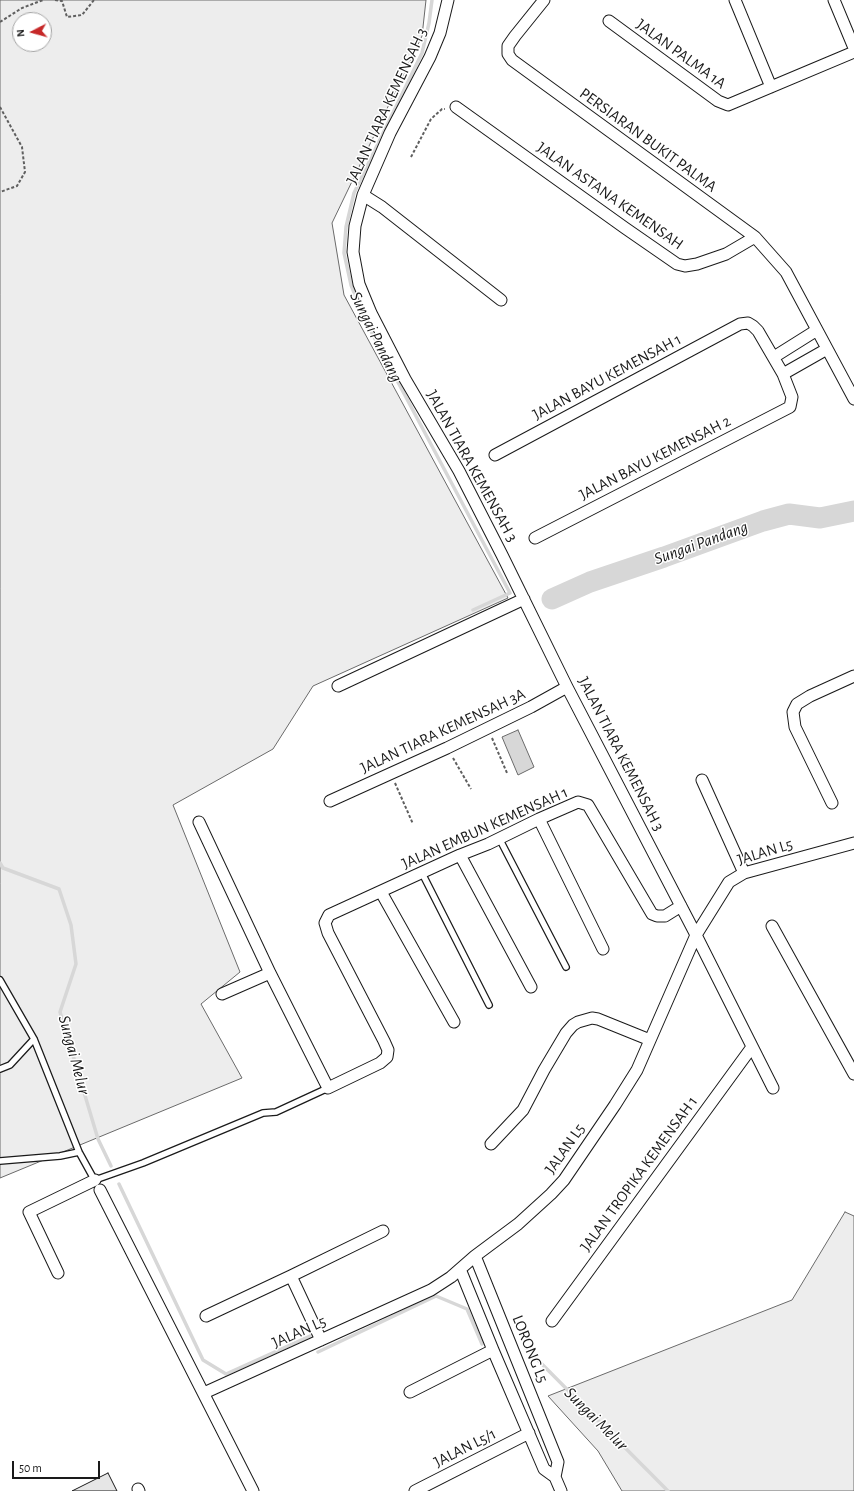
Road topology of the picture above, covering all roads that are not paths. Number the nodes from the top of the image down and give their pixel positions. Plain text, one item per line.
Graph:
1 (448, 0) edge
2 (544, 0) edge
3 (735, 0) edge
4 (834, 0) edge
5 (608, 21) dead end
6 (854, 48) edge
7 (854, 52) edge
8 (771, 87) junction
9 (456, 107) road end
10 (363, 194) junction
11 (755, 237) junction
12 (501, 300) dead end
13 (817, 330) junction
14 (827, 349) junction
15 (774, 357) junction
16 (783, 374) junction
17 (854, 398) edge
18 (495, 455) dead end
19 (535, 538) dead end
20 (524, 599) junction
21 (854, 676) edge
22 (338, 686) dead end
23 (567, 687) junction
24 (702, 780) dead end
25 (330, 801) dead end
26 (832, 803) dead end
27 (539, 819) junction
28 (199, 822) dead end
29 (499, 838) junction
30 (854, 844) edge
31 (460, 855) junction
32 (422, 873) junction
33 (744, 873) junction
34 (381, 892) junction
35 (681, 906) junction
36 (772, 926) dead end
37 (696, 934) junction
38 (603, 949) dead end
39 (566, 967) dead end
40 (270, 973) junction
41 (0, 980) edge
42 (531, 987) dead end
43 (222, 994) dead end
44 (489, 1005) dead end
45 (454, 1022) dead end
46 (34, 1039) junction
47 (650, 1040) junction
48 (752, 1047) junction
49 (0, 1069) edge
50 (854, 1074) edge
51 (328, 1088) junction
52 (773, 1088) dead end
53 (491, 1144) dead end
54 (79, 1152) junction
55 (0, 1161) edge
56 (97, 1185) junction
57 (383, 1231) dead end
58 (475, 1256) junction
59 (460, 1269) junction
60 (58, 1273) dead end
61 (292, 1276) junction
62 (206, 1316) dead end
63 (552, 1321) dead end
64 (321, 1340) junction
65 (493, 1350) junction
66 (410, 1392) dead end
67 (204, 1393) junction
68 (529, 1433) junction
69 (555, 1477) junction
70 (252, 1491) edge
71 (415, 1491) edge
72 (561, 1491) edge

1 - 10 street, JALAN TIARA KEMENSAH 3
2 - 11 street, PERSIARAN BUKIT PALMA
3 - 8 street
4 - 6 street
5 - 8 street, JALAN PALMA 1A
7 - 8 street
9 - 11 street, JALAN ASTANA KEMENSAH
10 - 12 street
10 - 20 street, JALAN TIARA KEMENSAH 3
11 - 13 street, PERSIARAN BUKIT PALMA
13 - 14 street, PERSIARAN BUKIT PALMA
13 - 15 street
14 - 16 street
14 - 17 street, PERSIARAN BUKIT PALMA
15 - 16 street
15 - 18 street, JALAN BAYU KEMENSAH 1
16 - 19 street, JALAN BAYU KEMENSAH 2
20 - 22 street
20 - 23 street, JALAN TIARA KEMENSAH 3
21 - 26 street
23 - 25 street, JALAN TIARA KEMENSAH 3A
23 - 35 street, JALAN TIARA KEMENSAH 3
24 - 33 street
27 - 29 street, JALAN EMBUN KEMENSAH 1
27 - 35 street, JALAN EMBUN KEMENSAH 1
27 - 38 street
28 - 40 street
29 - 31 street, JALAN EMBUN KEMENSAH 1
29 - 39 lane
30 - 33 street, JALAN L5
31 - 32 street, JALAN EMBUN KEMENSAH 1
31 - 42 street
32 - 34 street, JALAN EMBUN KEMENSAH 1
32 - 44 lane
33 - 37 street, JALAN L5
34 - 45 street
34 - 51 street, JALAN EMBUN KEMENSAH 1
35 - 37 street, JALAN TIARA KEMENSAH 3
36 - 50 street
37 - 47 street, JALAN L5
37 - 48 street, JALAN TIARA KEMENSAH 3
40 - 43 street
40 - 51 street
41 - 46 lane
46 - 49 lane
46 - 54 lane
47 - 53 street
47 - 58 street, JALAN L5
48 - 52 street, JALAN TIARA KEMENSAH 3
48 - 63 street, JALAN TROPIKA KEMENSAH 1
51 - 56 lane
54 - 55 lane
54 - 56 lane
56 - 60 street
56 - 67 street
57 - 61 street
58 - 59 street, JALAN L5
58 - 69 street, LORONG L5
59 - 64 street, JALAN L5
59 - 65 street, LORONG L5
61 - 62 street
61 - 64 street
64 - 67 street, JALAN L5
65 - 66 street
65 - 68 street, LORONG L5
67 - 70 street
68 - 69 street, LORONG L5
68 - 71 street, JALAN L5/1
69 - 72 street, LORONG L5

